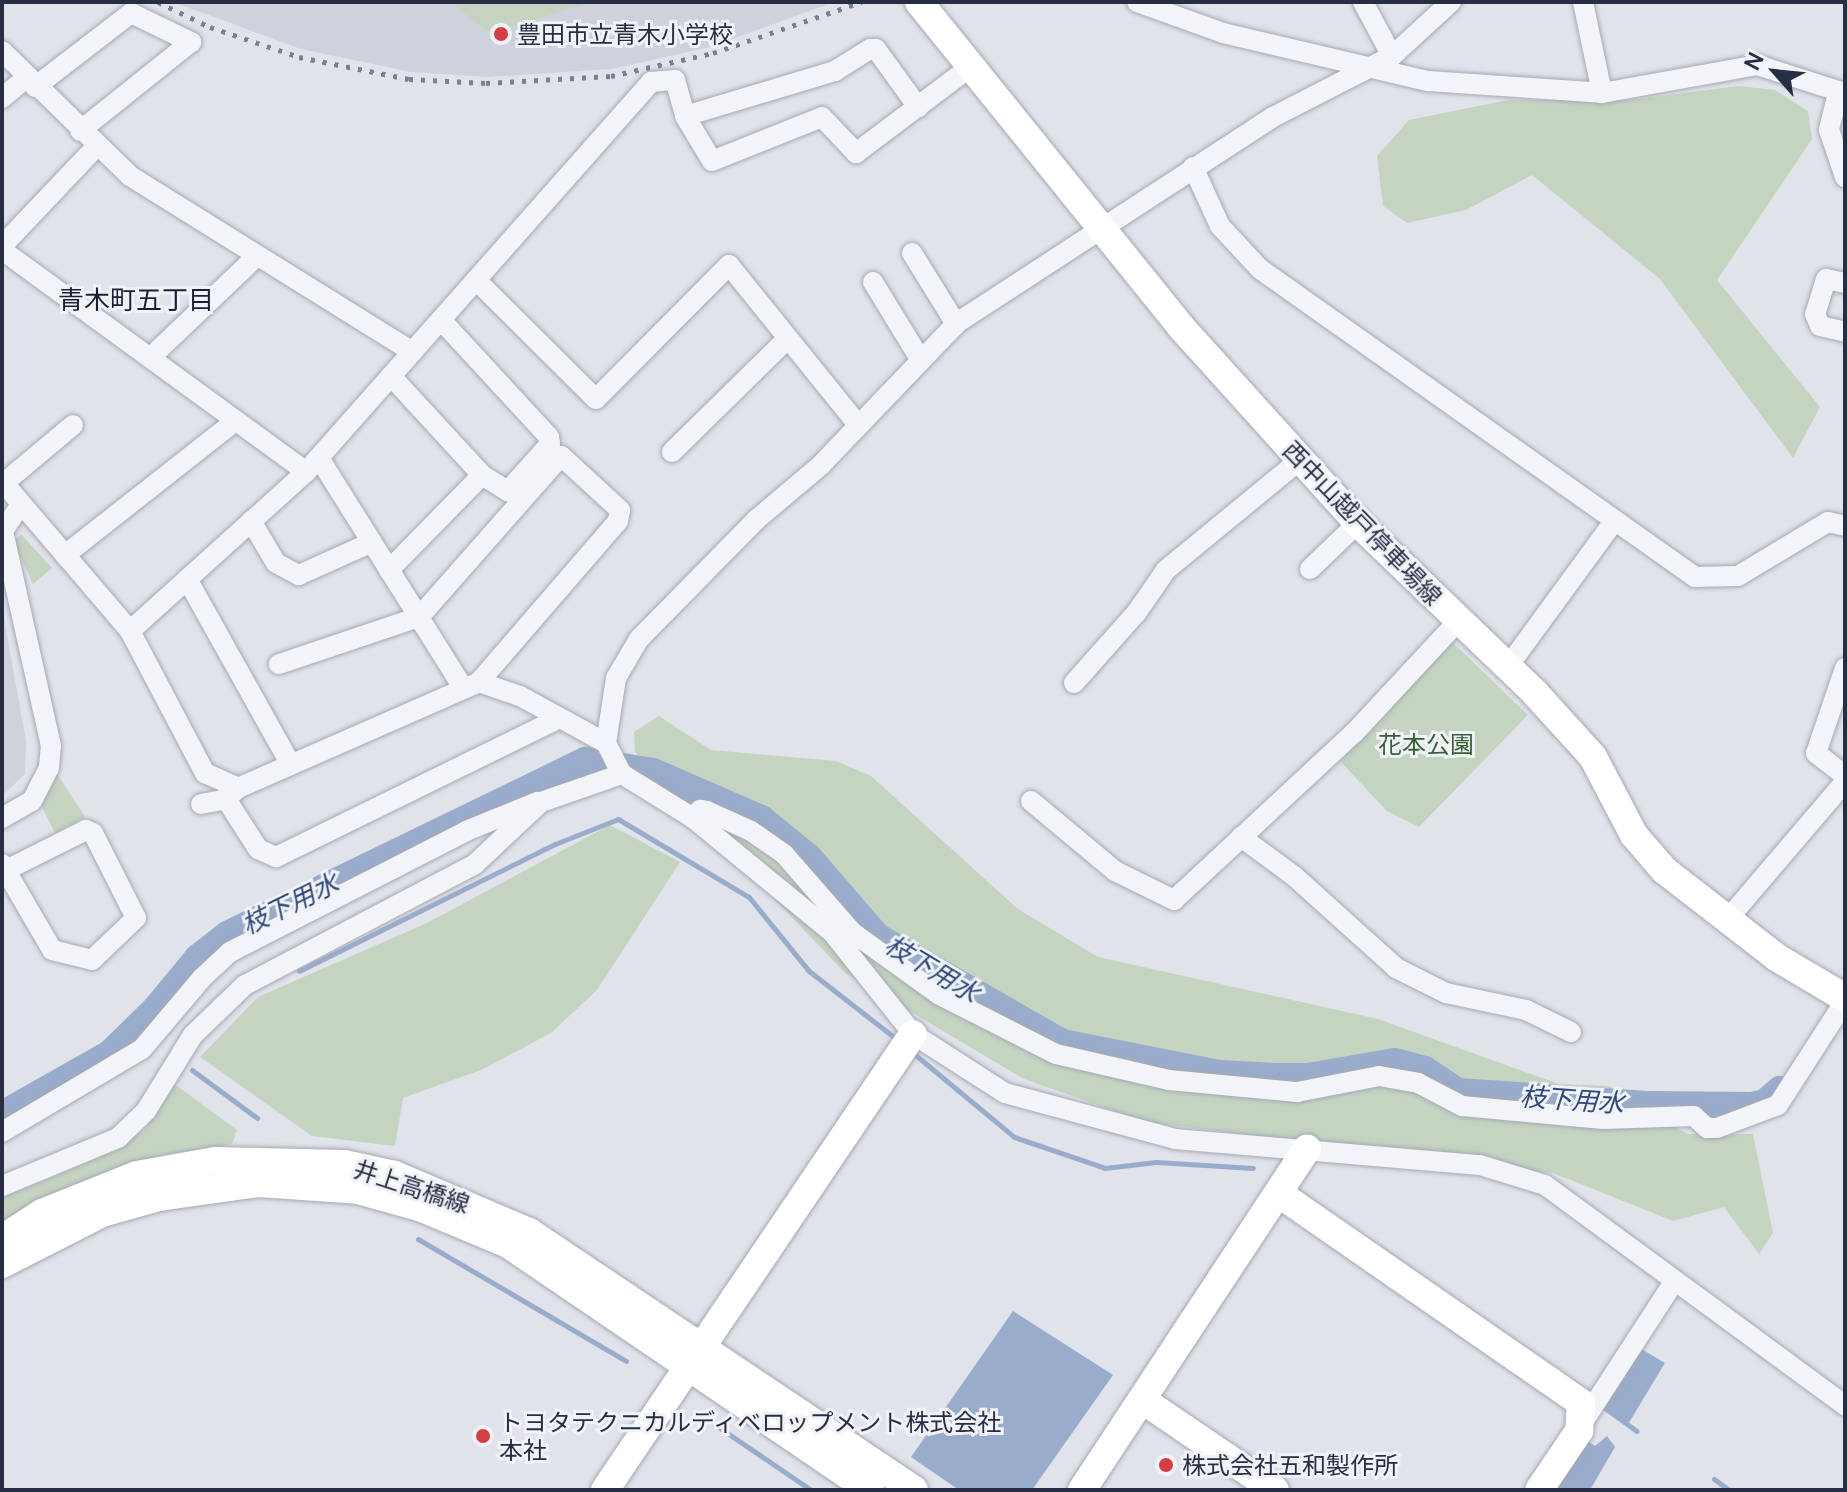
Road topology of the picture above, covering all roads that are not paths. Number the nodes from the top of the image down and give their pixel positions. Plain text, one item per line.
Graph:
1 (1137, 2) edge
2 (1363, 2) edge
3 (1451, 2) edge
4 (1583, 2) edge
5 (930, 5) edge
6 (2, 51) edge
7 (1392, 56) junction
8 (1372, 64) junction
9 (970, 67) junction
10 (31, 82) junction
11 (1602, 93) junction
12 (1841, 93) edge
13 (2, 98) edge
14 (918, 107) junction
15 (685, 116) junction
16 (80, 131) junction
17 (97, 146) junction
18 (1193, 167) junction
19 (1845, 177) edge
20 (1098, 230) junction
21 (2, 248) edge
22 (912, 253) dead end
23 (255, 258) junction
24 (476, 280) junction
25 (873, 282) dead end
26 (1845, 283) edge
27 (441, 320) junction
28 (956, 324) junction
29 (1845, 332) edge
30 (785, 341) junction
31 (413, 352) junction
32 (152, 356) junction
33 (920, 359) junction
34 (391, 376) junction
35 (235, 421) junction
36 (73, 425) dead end
37 (858, 425) junction
38 (672, 452) dead end
39 (1301, 459) junction
40 (312, 465) junction
41 (482, 475) junction
42 (3, 482) edge
43 (21, 504) junction
44 (251, 521) junction
45 (1358, 523) junction
46 (1613, 523) junction
47 (1845, 526) edge
48 (372, 542) junction
49 (65, 555) junction
50 (1310, 569) dead end
51 (389, 570) junction
52 (187, 579) junction
53 (419, 617) junction
54 (1458, 621) junction
55 (130, 631) junction
56 (279, 664) dead end
57 (1845, 668) edge
58 (1506, 669) junction
59 (1074, 683) dead end
60 (471, 685) junction
61 (560, 718) junction
62 (606, 743) junction
63 (290, 763) junction
64 (622, 774) junction
65 (1845, 782) edge
66 (232, 793) junction
67 (1031, 801) dead end
68 (541, 802) junction
69 (201, 804) dead end
70 (2, 818) edge
71 (693, 818) junction
72 (1241, 837) junction
73 (4, 867) edge
74 (1727, 920) junction
75 (1840, 996) edge
76 (1571, 1032) dead end
77 (913, 1034) junction
78 (2, 1132) edge
79 (1307, 1149) junction
80 (2, 1186) edge
81 (1281, 1195) junction
82 (2, 1239) edge
83 (2, 1264) edge
84 (1674, 1282) junction
85 (695, 1356) junction
86 (1144, 1401) junction
87 (1845, 1405) edge
88 (1581, 1425) junction
89 (605, 1490) edge
90 (870, 1490) edge
91 (914, 1490) edge
92 (1082, 1490) edge
93 (1275, 1490) edge
94 (1539, 1490) edge

1 - 8 street
2 - 7 street
3 - 7 street
4 - 11 street
5 - 9 street, 西中山越戸停車場線
6 - 10 street
7 - 8 street
8 - 11 street
8 - 18 street
9 - 14 street
9 - 20 street, 西中山越戸停車場線
10 - 13 street
10 - 16 street
10 - 16 street
11 - 12 street
12 - 19 street
14 - 15 street
14 - 15 street
15 - 24 street
16 - 17 street
17 - 21 street
17 - 23 street
18 - 20 street
18 - 46 street
20 - 28 street
20 - 39 street, 西中山越戸停車場線
21 - 32 street
22 - 28 street
23 - 31 street
23 - 32 street
24 - 27 street
24 - 30 street
25 - 33 street
26 - 29 street
27 - 31 street
27 - 41 street
28 - 33 street
30 - 37 street
30 - 38 street
31 - 34 street
32 - 35 street
33 - 37 street
34 - 40 street
34 - 41 street
35 - 40 street
35 - 49 street
36 - 42 street
37 - 62 street
39 - 45 street, 西中山越戸停車場線
39 - 59 street
40 - 44 street
40 - 48 street
41 - 51 street
42 - 43 street
43 - 49 street
43 - 70 street
44 - 48 street
44 - 52 street
45 - 50 street
45 - 54 street, 西中山越戸停車場線
46 - 47 street
46 - 58 street
48 - 51 street
49 - 55 street
51 - 53 street
52 - 55 street
52 - 63 street
53 - 56 street
53 - 60 street
53 - 60 street
54 - 58 street, 西中山越戸停車場線
54 - 72 street
55 - 66 street
57 - 65 street
58 - 74 street, 西中山越戸停車場線
60 - 61 street
60 - 63 street
61 - 62 street
61 - 66 street
62 - 64 street
63 - 66 street
64 - 68 street
64 - 71 street
65 - 74 street
66 - 69 street
67 - 72 street
68 - 78 street
68 - 80 street
71 - 75 street
71 - 77 street
72 - 76 street
73 - 73 street
74 - 75 street, 西中山越戸停車場線
77 - 79 street
77 - 85 street
79 - 81 street
79 - 84 street
81 - 86 street
81 - 88 street
82 - 85 street, 井上高橋線
83 - 85 street, 井上高橋線
84 - 87 street
84 - 88 street
85 - 89 street
85 - 90 street
85 - 91 street
86 - 92 street
86 - 93 street
88 - 94 street

